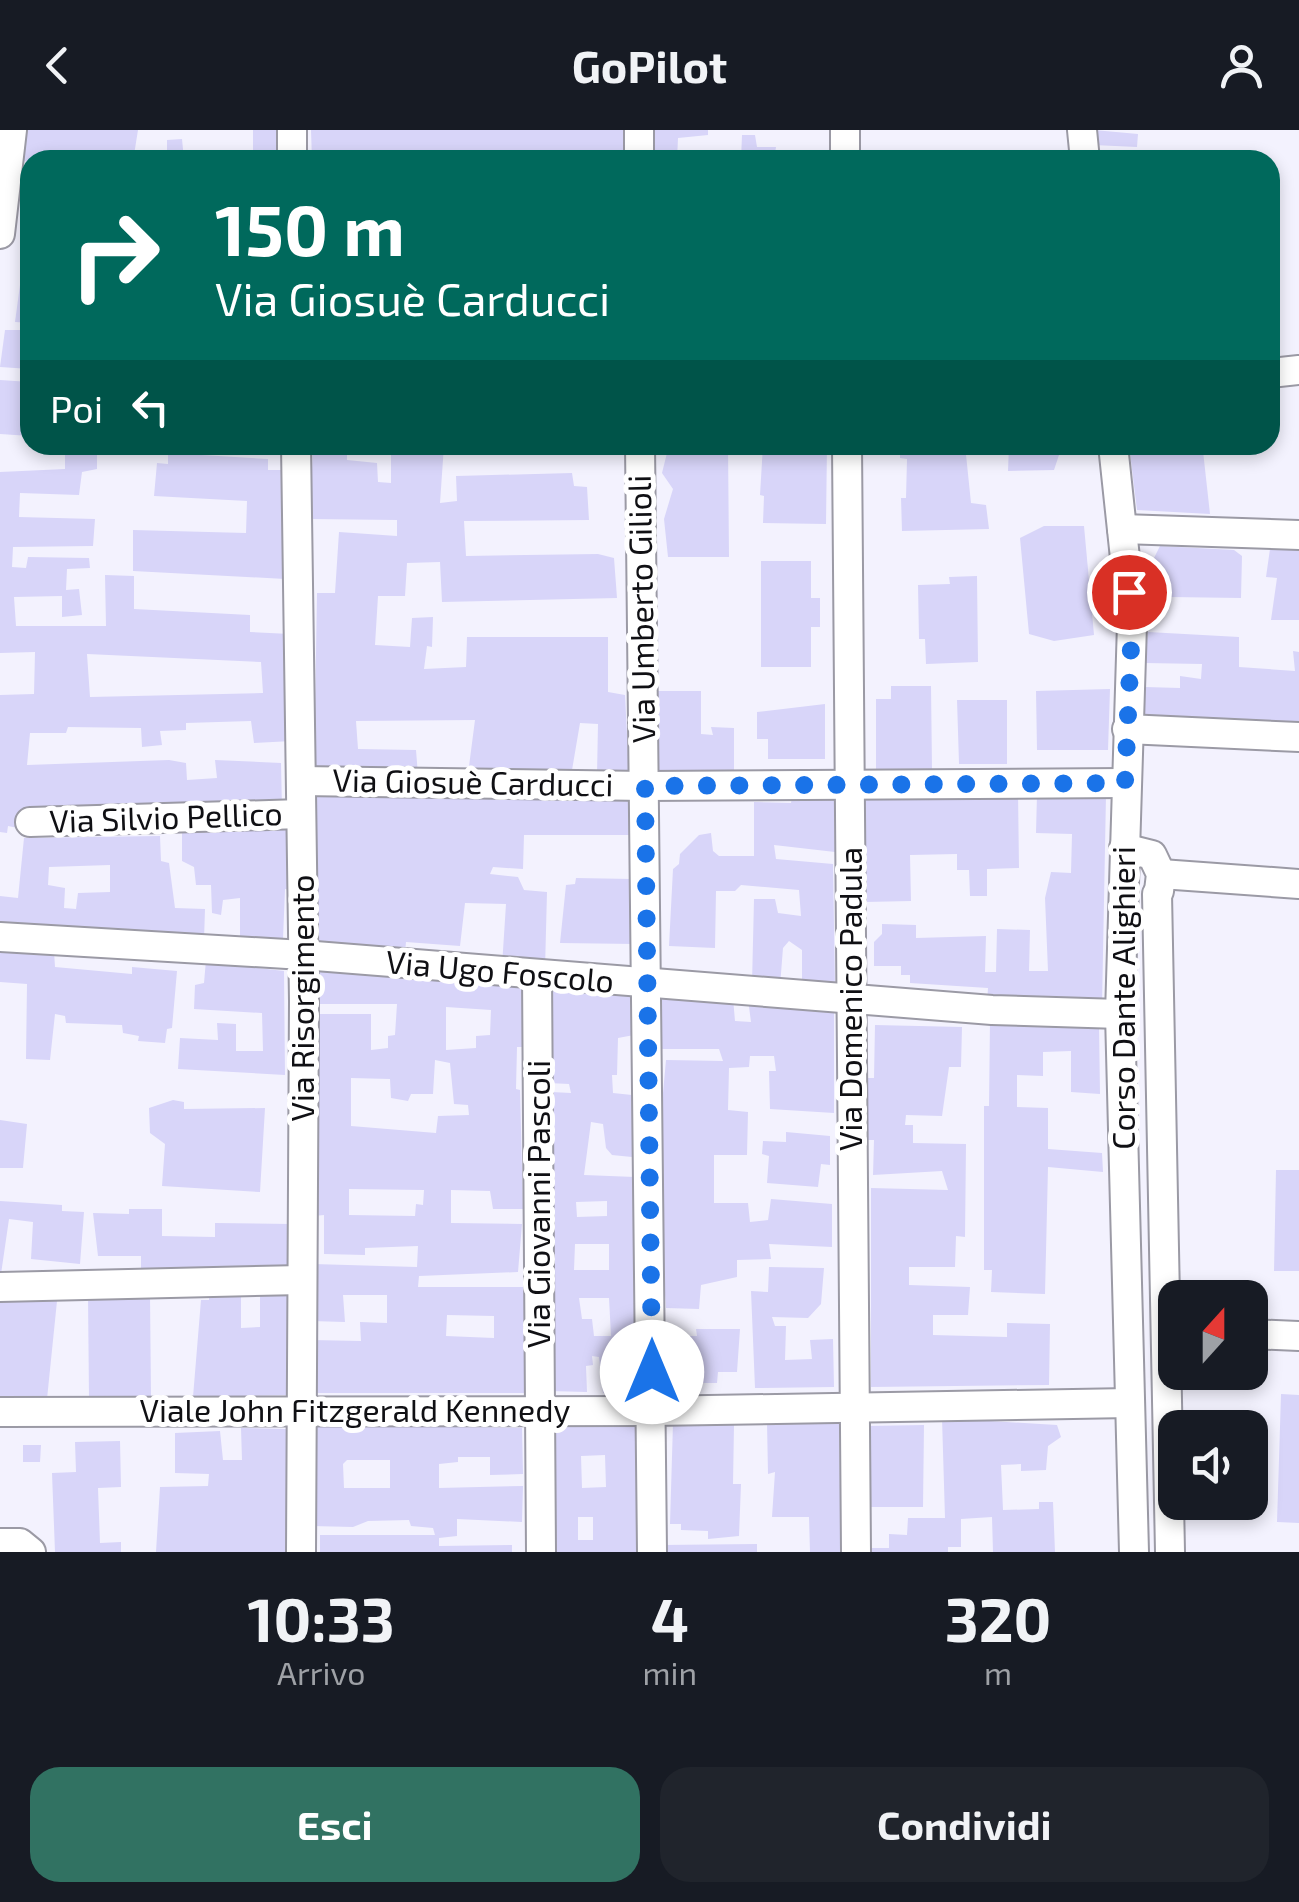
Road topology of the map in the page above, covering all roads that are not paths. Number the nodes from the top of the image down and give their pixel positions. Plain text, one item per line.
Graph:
1 (12, 130) edge
2 (0, 234) edge
3 (296, 455) edge
4 (640, 455) edge
5 (847, 455) edge
6 (1114, 455) edge
7 (1122, 529) junction
8 (1299, 535) edge
9 (1127, 729) junction
10 (1299, 737) edge
11 (301, 781) junction
12 (1125, 783) junction
13 (850, 784) junction
14 (645, 786) junction
15 (301, 814) junction
16 (30, 822) dead end
17 (1124, 848) junction
18 (1160, 884) junction
19 (1299, 884) edge
20 (1122, 918) junction
21 (0, 937) edge
22 (304, 955) junction
23 (537, 975) junction
24 (649, 985) junction
25 (849, 997) junction
26 (1120, 1014) junction
27 (302, 1280) junction
28 (1170, 1280) edge
29 (0, 1287) edge
30 (1268, 1335) edge
31 (1299, 1336) edge
32 (1168, 1390) edge
33 (1168, 1397) junction
34 (1130, 1403) junction
35 (855, 1406) junction
36 (302, 1410) junction
37 (540, 1410) junction
38 (652, 1410) junction
39 (0, 1412) edge
40 (0, 1543) edge
41 (31, 1552) edge
42 (302, 1552) edge
43 (541, 1552) edge
44 (652, 1552) edge
45 (856, 1552) edge
46 (1134, 1552) edge
47 (1170, 1552) edge

1 - 2 street
3 - 11 street, Via Risorgimento
4 - 14 street, Via Umberto Gilioli
5 - 13 street, Via Domenico Padula
6 - 7 street, Corso Dante Alighieri
7 - 8 street
7 - 9 street, Corso Dante Alighieri
9 - 10 street
9 - 12 street, Corso Dante Alighieri
11 - 14 street, Via Giosuè Carducci
11 - 15 street, Via Risorgimento
12 - 13 street, Via Giosuè Carducci
12 - 17 street, Corso Dante Alighieri
13 - 14 street, Via Giosuè Carducci
13 - 25 street, Via Domenico Padula
14 - 24 street, Via Umberto Gilioli
15 - 16 street, Via Silvio Pellico
15 - 22 street, Via Risorgimento
17 - 18 street
17 - 20 street, Corso Dante Alighieri
18 - 19 street
18 - 20 street
18 - 28 street
20 - 26 street, Corso Dante Alighieri
21 - 22 street, Via Ugo Foscolo
22 - 23 street, Via Ugo Foscolo
22 - 27 street, Via Risorgimento
23 - 24 street, Via Ugo Foscolo
23 - 37 street, Via Giovanni Pascoli
24 - 25 street, Via Ugo Foscolo
24 - 38 street, Via Umberto Gilioli
25 - 26 street, Via Ugo Foscolo
25 - 35 street, Via Domenico Padula
26 - 34 street, Corso Dante Alighieri
27 - 29 street
27 - 36 street, Via Risorgimento
30 - 31 street
32 - 33 street
33 - 34 street, Viale John Fitzgerald Kennedy
33 - 47 street
34 - 35 street, Viale John Fitzgerald Kennedy
34 - 46 street, Corso Dante Alighieri
35 - 38 street, Viale John Fitzgerald Kennedy
35 - 45 street, Via Domenico Padula
36 - 37 street, Viale John Fitzgerald Kennedy
36 - 39 street, Viale John Fitzgerald Kennedy
36 - 42 street, Via Risorgimento
37 - 38 street, Viale John Fitzgerald Kennedy
37 - 43 street, Via Giovanni Pascoli
38 - 44 street, Via Umberto Gilioli
40 - 41 street

